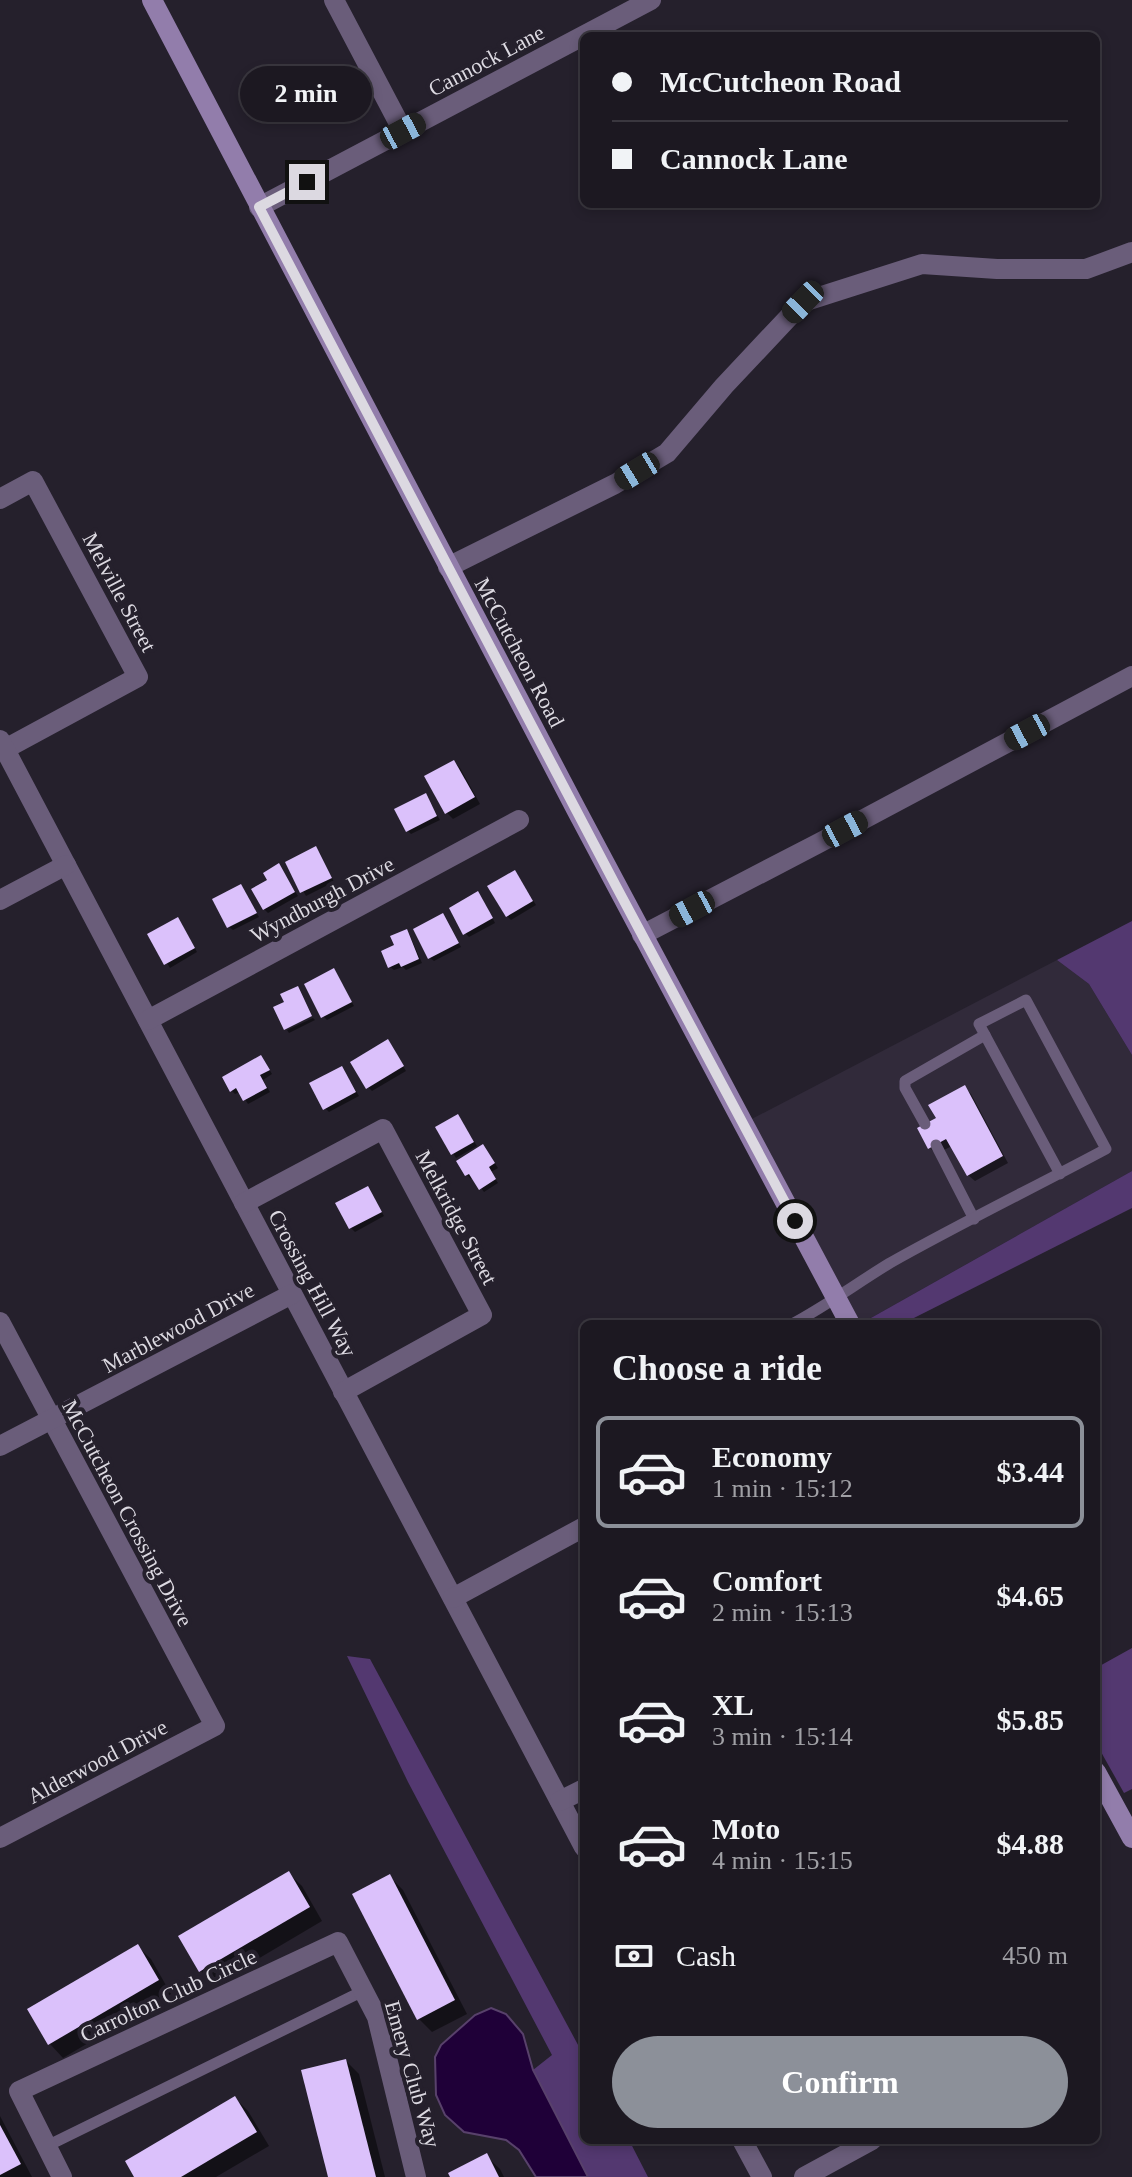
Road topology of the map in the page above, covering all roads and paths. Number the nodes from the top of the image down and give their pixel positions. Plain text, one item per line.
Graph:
1 (152, 0) edge
2 (334, 0) edge
3 (651, 0) edge
4 (590, 32) edge
5 (580, 38) edge
6 (403, 131) junction
7 (259, 207) junction
8 (1132, 252) edge
9 (0, 499) edge
10 (448, 567) junction
11 (1132, 676) edge
12 (2, 745) edge
13 (519, 820) dead end
14 (66, 865) junction
15 (0, 900) edge
16 (642, 935) junction
17 (148, 1020) junction
18 (985, 1035) junction
19 (925, 1124) dead end
20 (936, 1145) dead end
21 (1060, 1174) junction
22 (244, 1203) junction
23 (974, 1219) junction
24 (292, 1294) junction
25 (836, 1296) junction
26 (799, 1320) edge
27 (848, 1320) edge
28 (0, 1322) edge
29 (343, 1392) junction
30 (51, 1421) junction
31 (0, 1446) edge
32 (580, 1529) edge
33 (453, 1598) junction
34 (215, 1726) joint
35 (1100, 1779) edge
36 (580, 1791) edge
37 (560, 1801) junction
38 (1131, 1833) edge
39 (0, 1838) edge
40 (580, 1839) edge
41 (338, 1942) joint
42 (363, 1991) junction
43 (744, 2144) edge
44 (865, 2144) edge
45 (47, 2146) junction
46 (62, 2177) edge
47 (416, 2177) edge
48 (762, 2177) edge
49 (804, 2177) edge

1 - 7 main road, McCutcheon Road
2 - 6 street
3 - 4 street, Cannock Lane
5 - 6 street, Cannock Lane
6 - 7 street, Cannock Lane
7 - 10 main road, McCutcheon Road
8 - 10 street
9 - 12 street, Melville Street
10 - 16 main road, McCutcheon Road
11 - 16 street
12 - 14 street, Crossing Hill Way
13 - 17 street, Wyndburgh Drive
14 - 15 street
14 - 17 street, Crossing Hill Way
16 - 25 main road, McCutcheon Road
17 - 22 street, Crossing Hill Way
18 - 19 lane
18 - 21 lane
18 - 21 lane
20 - 23 lane
21 - 23 lane
22 - 24 street, Crossing Hill Way
22 - 29 street, Melkridge Street
23 - 25 lane
24 - 29 street, Crossing Hill Way
24 - 30 street, Marblewood Drive
25 - 26 lane
25 - 27 main road, McCutcheon Road
28 - 30 street, McCutcheon Crossing Drive
29 - 33 street, Crossing Hill Way
30 - 31 street, Marblewood Drive
30 - 34 street, McCutcheon Crossing Drive
32 - 33 street
33 - 37 street, Crossing Hill Way
34 - 39 street, Alderwood Drive
35 - 38 main road
36 - 37 street
37 - 40 street, Crossing Hill Way
41 - 42 street, Emery Club Way
41 - 45 street, Carrolton Club Circle
42 - 45 lane
42 - 47 street, Emery Club Way
43 - 48 street
44 - 49 street
45 - 46 street

